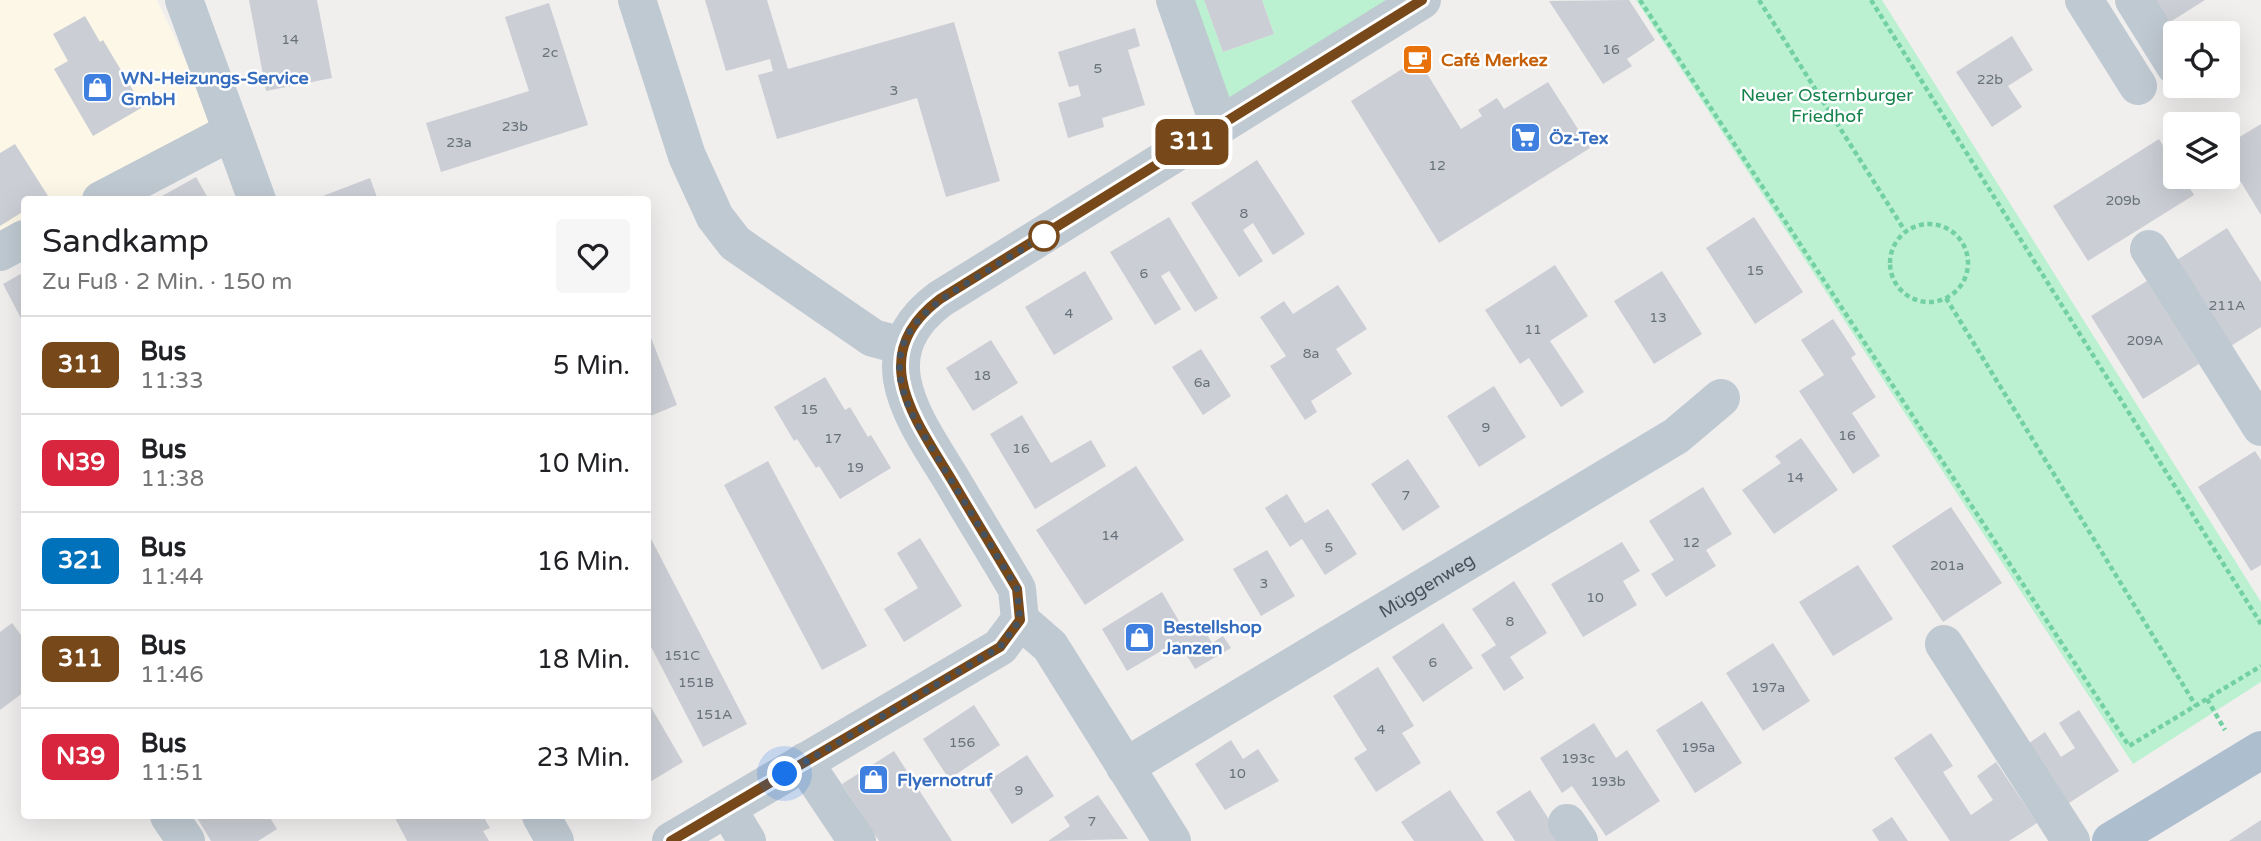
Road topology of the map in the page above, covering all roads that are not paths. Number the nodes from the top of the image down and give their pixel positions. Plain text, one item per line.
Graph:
1 (184, 0) edge
2 (637, 0) edge
3 (1175, 0) edge
4 (1422, 0) edge
5 (2084, 0) edge
6 (2134, 0) edge
7 (2163, 47) edge
8 (2138, 86) dead end
9 (1219, 125) junction
10 (231, 132) junction
11 (109, 196) edge
12 (255, 196) edge
13 (21, 241) edge
14 (2149, 249) dead end
15 (0, 252) edge
16 (903, 346) junction
17 (1721, 398) dead end
18 (2261, 427) edge
19 (1020, 620) junction
20 (1944, 644) dead end
21 (2261, 750) edge
22 (804, 762) junction
23 (1125, 767) junction
24 (727, 808) junction
25 (171, 819) edge
26 (543, 819) edge
27 (186, 841) edge
28 (555, 841) edge
29 (671, 841) edge
30 (747, 841) edge
31 (857, 841) edge
32 (1172, 841) edge
33 (2071, 841) edge
34 (2111, 841) edge

1 - 10 street
2 - 16 street
3 - 9 street
4 - 9 street
5 - 8 street
6 - 7 street
9 - 16 street
10 - 11 street
10 - 12 street
13 - 15 street
14 - 18 street
16 - 19 street
17 - 23 street, Müggenweg
19 - 22 street
19 - 23 street
20 - 33 street
21 - 34 main road
22 - 24 street
22 - 31 street
23 - 32 street
24 - 29 street
24 - 30 street
25 - 27 street
26 - 28 street

